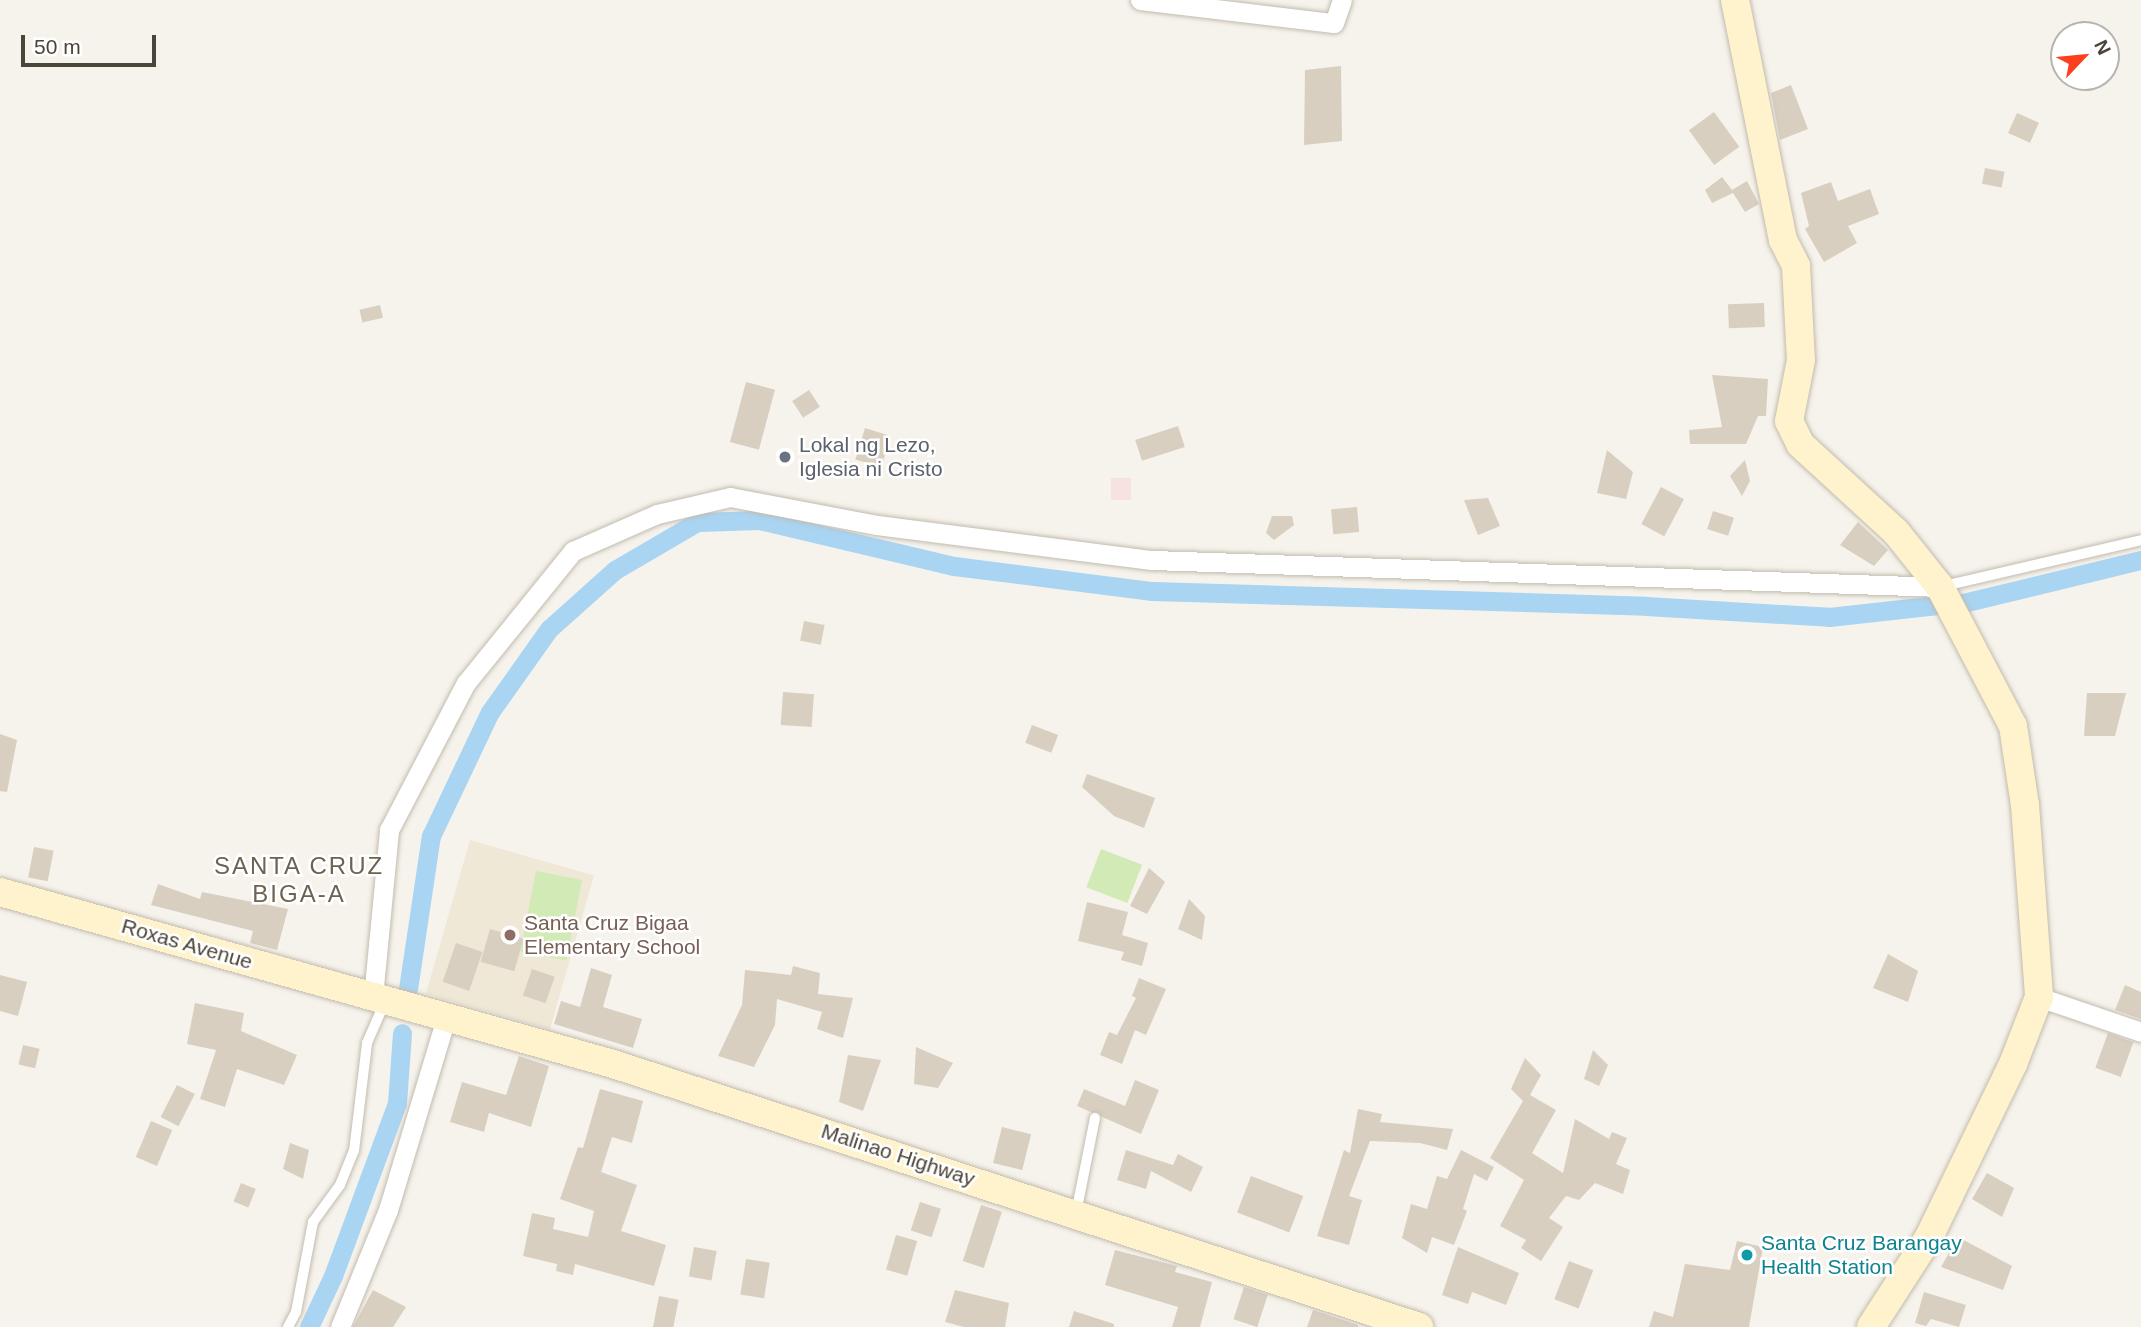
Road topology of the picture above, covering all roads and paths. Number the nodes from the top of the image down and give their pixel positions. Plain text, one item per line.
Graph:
1 (1140, 0) edge
2 (1342, 0) edge
3 (1735, 0) edge
4 (2141, 540) edge
5 (1940, 587) junction
6 (0, 892) edge
7 (2039, 997) junction
8 (379, 998) junction
9 (446, 1018) junction
10 (2141, 1032) edge
11 (1095, 1118) dead end
12 (1076, 1213) junction
13 (288, 1327) edge
14 (340, 1327) edge
15 (1419, 1327) edge
16 (1871, 1327) edge

1 - 2 street
3 - 5 main road
4 - 5 lane
5 - 7 main road
5 - 8 street
6 - 8 main road, Roxas Avenue
7 - 10 street
7 - 16 main road
8 - 9 main road, Malinao Highway
8 - 13 lane
9 - 12 main road, Malinao Highway
9 - 14 street
11 - 12 lane
12 - 15 main road, Malinao Highway

